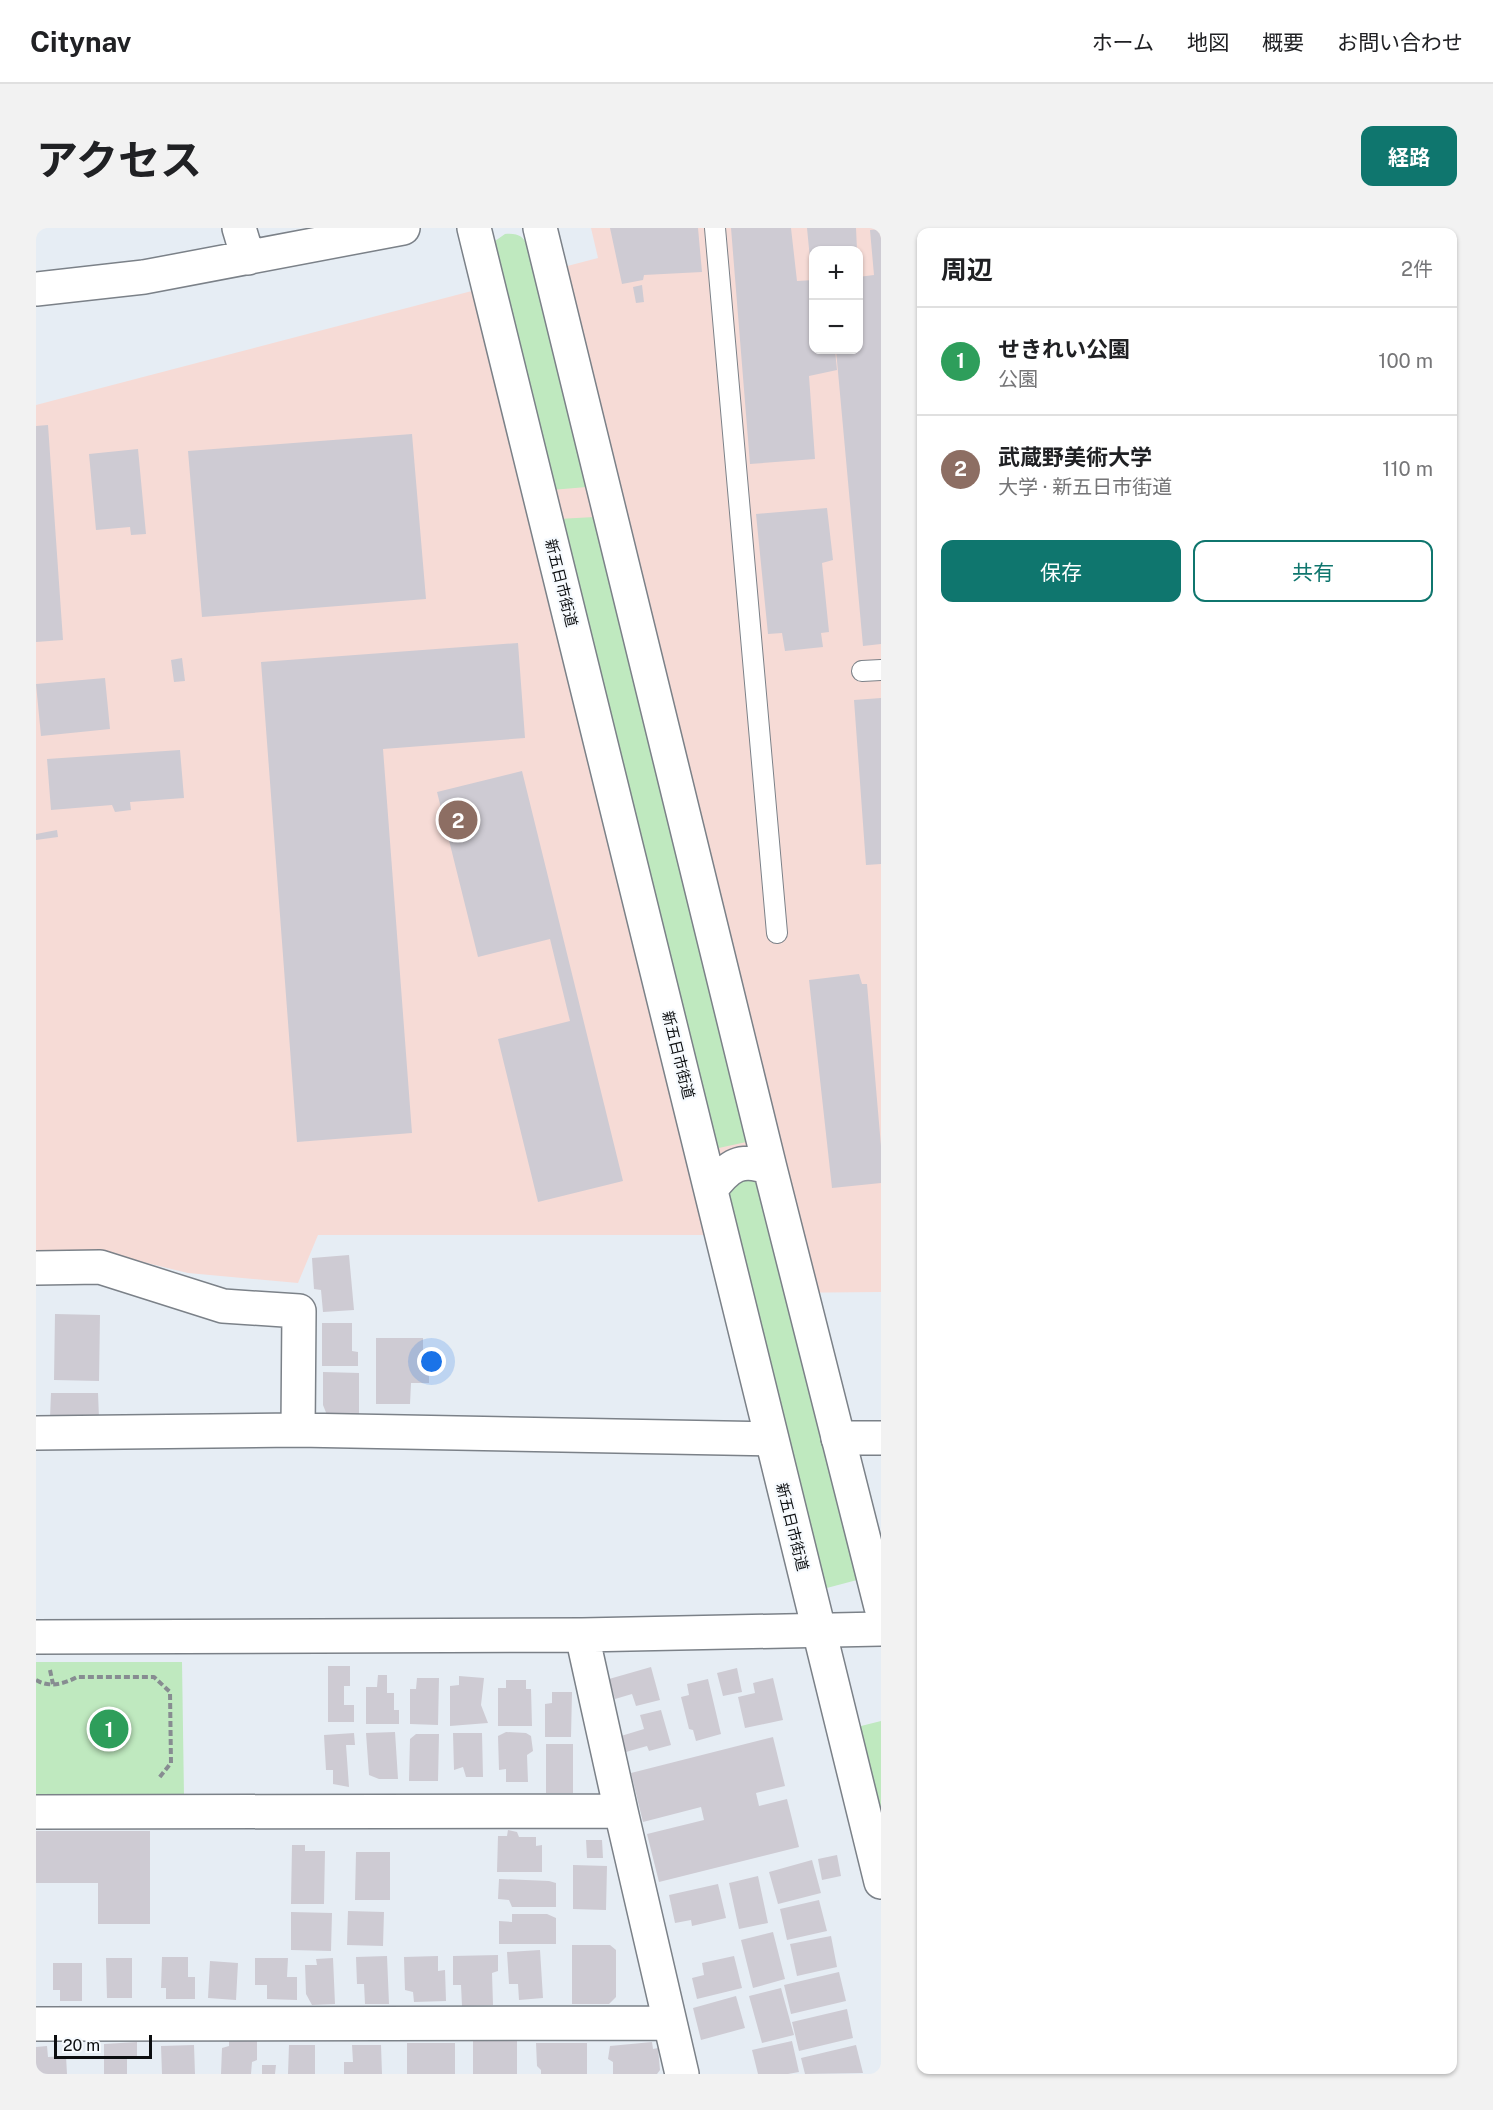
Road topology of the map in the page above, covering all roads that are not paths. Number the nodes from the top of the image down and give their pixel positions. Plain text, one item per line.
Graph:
1 (404, 228) edge
2 (474, 228) edge
3 (540, 228) edge
4 (716, 228) edge
5 (244, 243) edge
6 (36, 290) edge
7 (777, 933) dead end
8 (770, 1168) junction
9 (711, 1189) junction
10 (36, 1268) edge
11 (298, 1430) junction
12 (36, 1433) edge
13 (838, 1438) junction
14 (881, 1438) edge
15 (771, 1439) junction
16 (881, 1607) edge
17 (881, 1629) edge
18 (818, 1630) junction
19 (582, 1635) junction
20 (36, 1637) edge
21 (621, 1811) junction
22 (36, 1812) edge
23 (881, 1882) edge
24 (670, 2023) junction
25 (36, 2024) edge
26 (682, 2074) edge

1 - 5 street
2 - 9 street, 新五日市街道
3 - 8 street
4 - 7 lane
5 - 6 street
8 - 9 street
8 - 13 street
9 - 15 street, 新五日市街道
10 - 11 street
11 - 12 street
11 - 15 street
13 - 14 street
13 - 16 street
15 - 18 street, 新五日市街道
17 - 18 street
18 - 19 street
18 - 23 street, 新五日市街道
19 - 20 street
19 - 21 street
21 - 22 street
21 - 24 street
24 - 25 street
24 - 26 street

